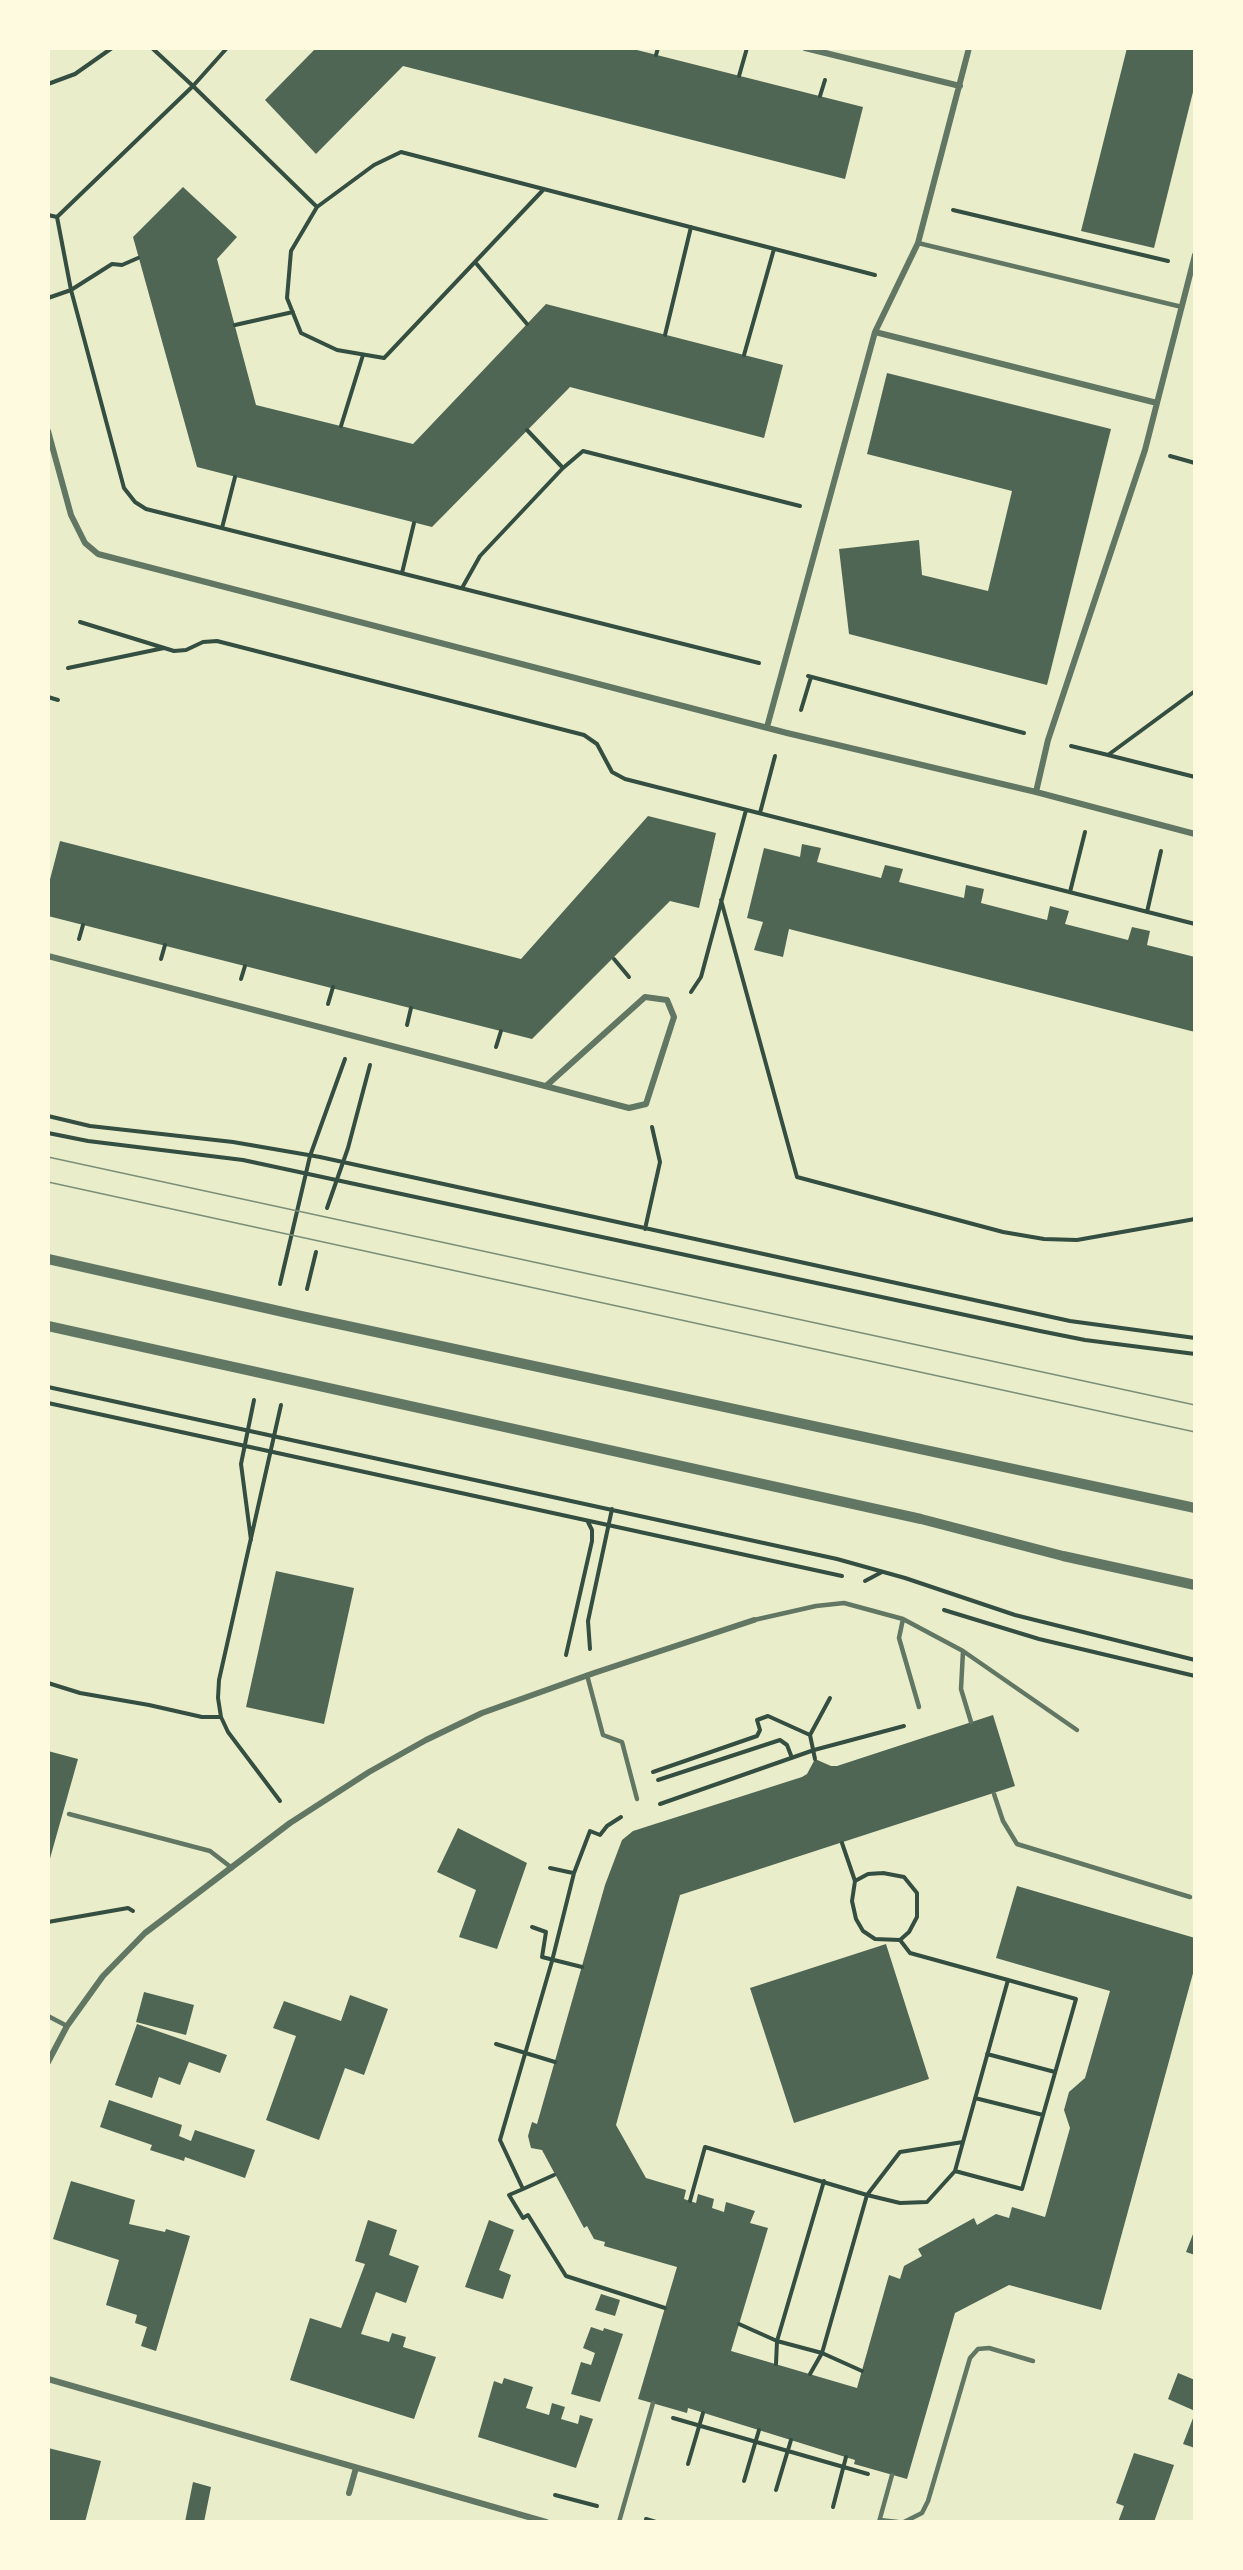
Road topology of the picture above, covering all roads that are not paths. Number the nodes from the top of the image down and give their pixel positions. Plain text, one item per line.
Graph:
1 (805, 48) edge
2 (969, 48) edge
3 (960, 86) junction
4 (918, 243) junction
5 (1195, 255) edge
6 (1182, 308) junction
7 (875, 332) junction
8 (1157, 403) junction
9 (48, 431) edge
10 (766, 727) junction
11 (1036, 792) junction
12 (1195, 834) edge
13 (48, 956) edge
14 (546, 1086) junction
15 (48, 1258) edge
16 (48, 1326) edge
17 (1195, 1508) edge
18 (1195, 1585) edge
19 (903, 1619) junction
20 (754, 1620) joint
21 (963, 1651) junction
22 (587, 1675) junction
23 (919, 1707) dead end
24 (971, 1722) dead end
25 (1077, 1730) dead end
26 (994, 1794) dead end
27 (637, 1799) dead end
28 (69, 1815) dead end
29 (232, 1869) junction
30 (1190, 1897) dead end
31 (48, 2016) edge
32 (67, 2026) junction
33 (48, 2062) edge
34 (1033, 2361) dead end
35 (48, 2379) edge
36 (653, 2403) dead end
37 (356, 2468) junction
38 (892, 2475) dead end
39 (350, 2493) dead end
40 (880, 2521) edge
41 (546, 2522) edge
42 (619, 2522) edge
43 (898, 2522) edge
44 (904, 2522) edge

1 - 3 street
2 - 3 street
3 - 4 street
4 - 6 lane
4 - 7 street
5 - 6 street
6 - 8 street
7 - 8 street
7 - 10 street
8 - 11 street
9 - 10 street
10 - 11 street
11 - 12 street
13 - 14 street
14 - 14 street
15 - 17 street
16 - 18 street
19 - 20 lane
19 - 21 lane
19 - 23 lane
20 - 22 street
21 - 24 lane
21 - 25 lane
22 - 27 lane
22 - 29 street
26 - 30 lane
28 - 29 lane
29 - 32 street
31 - 32 lane
32 - 33 street
34 - 44 lane
35 - 37 street
36 - 42 lane
37 - 39 street
37 - 41 street
38 - 40 lane
40 - 43 lane

